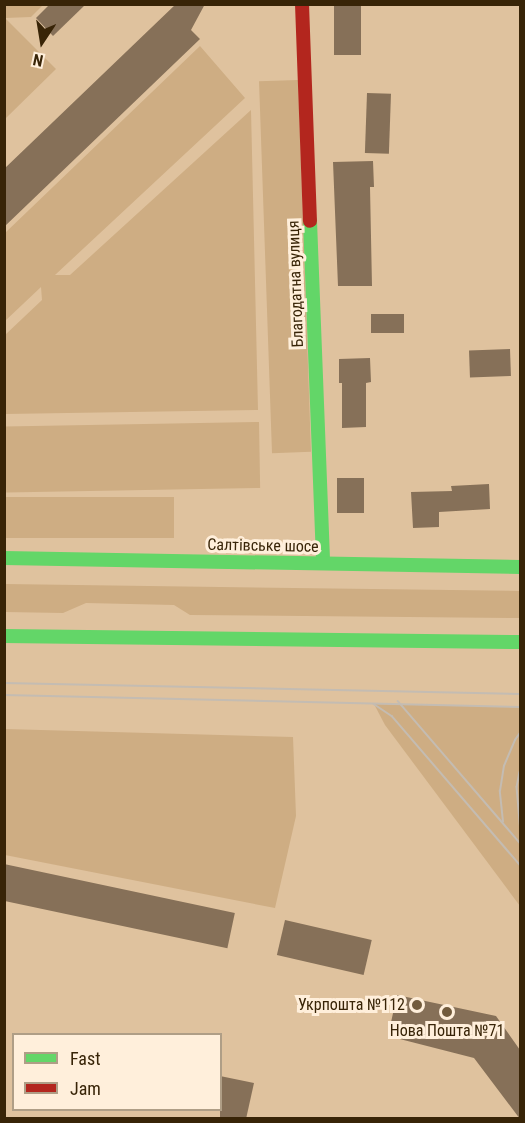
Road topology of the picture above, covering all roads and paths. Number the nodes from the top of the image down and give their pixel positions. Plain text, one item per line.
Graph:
1 (302, 4) edge
2 (4, 558) edge
3 (323, 563) junction
4 (520, 567) edge
5 (4, 636) edge
6 (520, 642) edge

1 - 3 main road, Благодатна вулиця
2 - 3 main road, Салтівське шосе
3 - 4 main road, Салтівське шосе
5 - 6 main road

